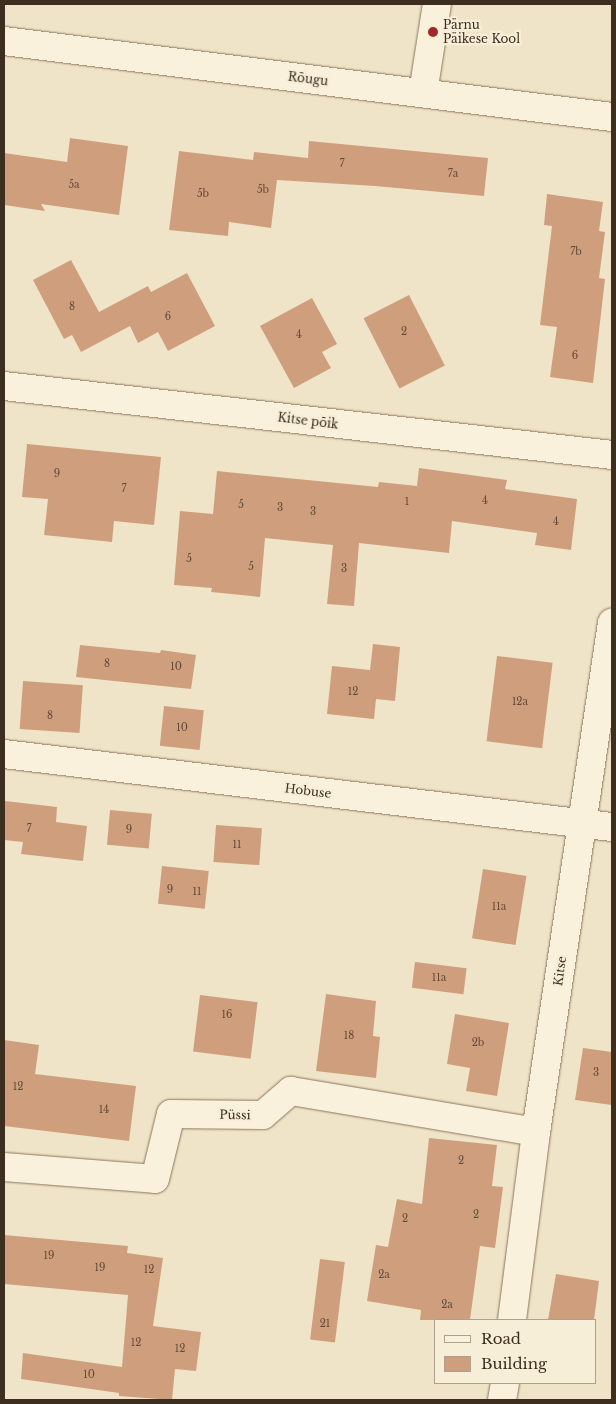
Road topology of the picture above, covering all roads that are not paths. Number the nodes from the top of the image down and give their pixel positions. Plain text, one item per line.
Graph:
1 (437, 4) edge
2 (4, 41) edge
3 (423, 93) junction
4 (612, 118) edge
5 (4, 386) edge
6 (612, 455) edge
7 (612, 623) edge
8 (4, 754) edge
9 (582, 823) junction
10 (612, 827) edge
11 (536, 1132) junction
12 (4, 1167) edge
13 (512, 1319) edge
14 (505, 1384) edge
15 (502, 1400) edge

1 - 3 street
2 - 3 street, Rõugu
3 - 4 street, Rõugu
5 - 6 street, Kitse põik
7 - 9 street, Kitse
8 - 9 street, Hobuse
9 - 10 street, Hobuse
9 - 11 street, Kitse
11 - 12 street, Püssi
11 - 13 street, Kitse
14 - 15 street

